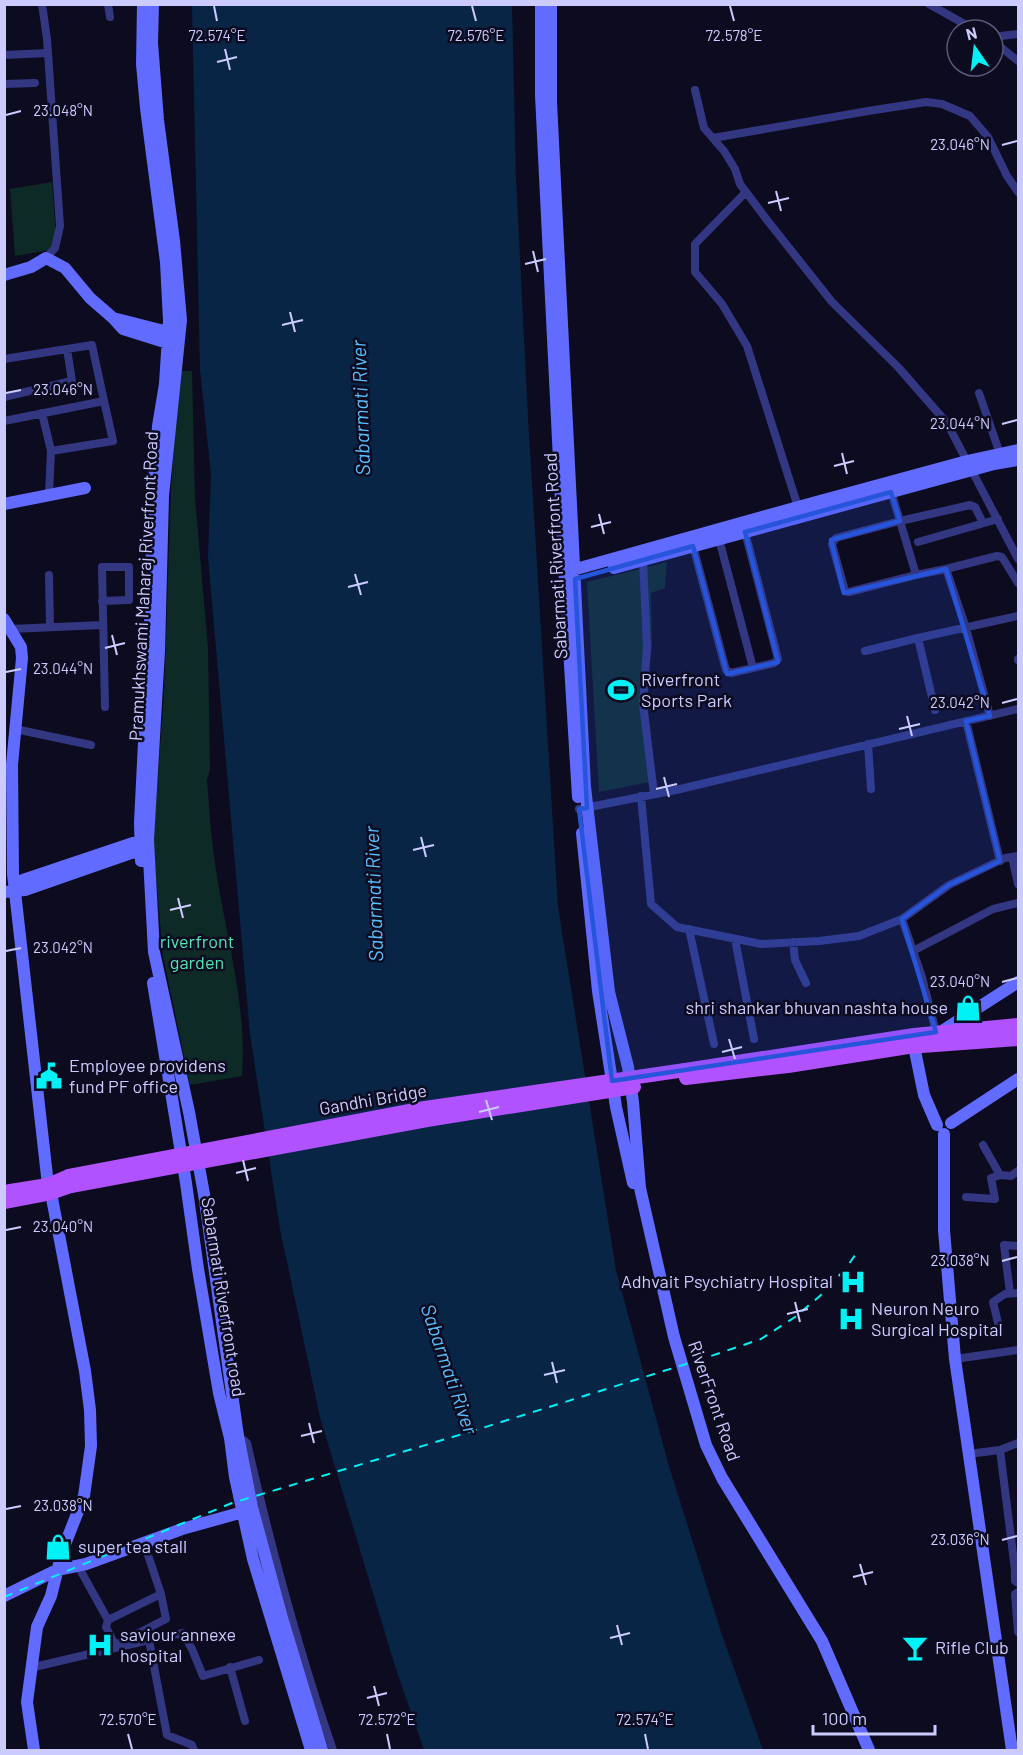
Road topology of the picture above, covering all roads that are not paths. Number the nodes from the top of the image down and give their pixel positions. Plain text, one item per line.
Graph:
1 (42, 4) edge
2 (108, 4) edge
3 (143, 4) edge
4 (153, 4) edge
5 (541, 4) edge
6 (551, 4) edge
7 (929, 4) edge
8 (110, 17) dead end
9 (954, 18) edge
10 (1005, 50) edge
11 (47, 53) junction
12 (4, 55) edge
13 (1018, 61) edge
14 (35, 83) dead end
15 (4, 84) edge
16 (695, 90) dead end
17 (713, 138) junction
18 (746, 192) junction
19 (1018, 192) edge
20 (46, 258) junction
21 (4, 275) edge
22 (173, 339) junction
23 (67, 349) junction
24 (4, 359) edge
25 (979, 393) dead end
26 (4, 397) edge
27 (104, 401) junction
28 (42, 414) junction
29 (4, 421) edge
30 (1018, 450) edge
31 (51, 451) junction
32 (1000, 454) junction
33 (1018, 460) edge
34 (969, 466) junction
35 (85, 488) dead end
36 (891, 492) junction
37 (49, 494) junction
38 (4, 504) edge
39 (800, 512) junction
40 (998, 519) junction
41 (900, 521) junction
42 (983, 523) junction
43 (745, 532) junction
44 (719, 539) junction
45 (918, 542) dead end
46 (693, 546) junction
47 (1018, 559) edge
48 (644, 560) junction
49 (946, 568) junction
50 (49, 575) dead end
51 (916, 575) junction
52 (570, 576) junction
53 (1018, 584) edge
54 (102, 601) junction
55 (1018, 616) edge
56 (7, 624) edge
57 (102, 625) junction
58 (50, 627) junction
59 (966, 627) junction
60 (918, 638) junction
61 (865, 651) dead end
62 (753, 668) junction
63 (105, 706) dead end
64 (1018, 709) edge
65 (935, 710) dead end
66 (990, 716) junction
67 (966, 721) junction
68 (15, 729) junction
69 (868, 744) junction
70 (91, 745) dead end
71 (8, 779) edge
72 (871, 789) dead end
73 (654, 794) junction
74 (641, 796) junction
75 (583, 809) junction
76 (144, 846) junction
77 (1015, 856) edge
78 (1000, 861) junction
79 (1018, 884) edge
80 (10, 891) edge
81 (1018, 903) edge
82 (902, 919) junction
83 (689, 929) junction
84 (735, 939) junction
85 (793, 942) junction
86 (913, 951) junction
87 (1018, 982) edge
88 (806, 983) dead end
89 (1018, 988) edge
90 (1018, 1025) edge
91 (957, 1030) junction
92 (939, 1032) junction
93 (754, 1039) dead end
94 (1018, 1039) edge
95 (714, 1044) dead end
96 (914, 1046) junction
97 (610, 1068) joint
98 (685, 1074) junction
99 (1018, 1079) edge
100 (633, 1102) joint
101 (940, 1130) junction
102 (983, 1145) dead end
103 (1018, 1171) edge
104 (999, 1175) junction
105 (50, 1189) junction
106 (4, 1192) edge
107 (966, 1197) dead end
108 (4, 1202) edge
109 (1018, 1246) edge
110 (1014, 1293) edge
111 (998, 1323) dead end
112 (1018, 1350) edge
113 (955, 1359) junction
114 (238, 1436) junction
115 (1018, 1443) edge
116 (1000, 1450) junction
117 (976, 1452) dead end
118 (243, 1512) junction
119 (144, 1543) junction
120 (78, 1566) junction
121 (57, 1569) junction
122 (1018, 1583) edge
123 (1018, 1592) edge
124 (160, 1594) junction
125 (4, 1596) edge
126 (108, 1620) junction
127 (1018, 1632) edge
128 (149, 1640) junction
129 (259, 1660) dead end
130 (230, 1667) junction
131 (30, 1668) junction
132 (246, 1721) dead end
133 (34, 1750) edge
134 (194, 1750) edge
135 (311, 1750) edge
136 (322, 1750) edge
137 (333, 1750) edge
138 (861, 1750) edge
139 (869, 1750) edge
140 (1012, 1750) edge

1 - 11 street
2 - 8 street
3 - 22 street
4 - 22 street
5 - 52 street, Sabarmati Riverfront Road
6 - 52 street, Sabarmati Riverfront Road
7 - 9 street
10 - 13 street
11 - 12 street
11 - 20 street
14 - 15 street
16 - 17 street
17 - 18 street
17 - 19 street
18 - 34 street
18 - 39 street
20 - 21 street
20 - 22 street
22 - 76 street
23 - 24 street
23 - 26 street
23 - 27 street
25 - 32 street
27 - 28 street
27 - 31 street
28 - 29 street
28 - 31 street
30 - 32 street
31 - 37 street
32 - 34 street
33 - 34 street
34 - 36 street
34 - 39 street
34 - 40 street
35 - 37 street
36 - 39 street
36 - 41 street
37 - 38 street
39 - 43 street
39 - 52 street
40 - 42 street
40 - 47 street
41 - 42 street
41 - 51 street
41 - 51 street
42 - 45 street
43 - 44 street
43 - 62 street
44 - 46 street
44 - 62 street
46 - 48 street
46 - 62 street
48 - 52 street
48 - 73 street
49 - 51 street
49 - 53 street
49 - 59 street
50 - 58 street
52 - 75 street, Sabarmati Riverfront Road
54 - 54 street
54 - 57 street
55 - 59 street
56 - 58 street
56 - 68 street
57 - 58 street
57 - 63 street
59 - 60 street
59 - 66 street
60 - 61 street
60 - 65 street
64 - 66 street
66 - 67 street
67 - 69 street
67 - 78 street
68 - 70 street
68 - 71 street
69 - 72 street
69 - 73 street
71 - 80 street
73 - 74 street
74 - 75 street
74 - 83 street
75 - 97 street, Sabarmati Riverfront Road
75 - 100 street, Sabarmati Riverfront Road
76 - 80 street
76 - 114 street, Sabarmati Riverfront road
76 - 118 street, Sabarmati Riverfront road
77 - 78 street
77 - 79 street
78 - 82 street
80 - 105 street
81 - 86 street
82 - 85 street
82 - 86 street
83 - 84 street
83 - 95 street
84 - 85 street
84 - 93 street
85 - 88 street
86 - 92 street
87 - 92 street
89 - 91 street
90 - 91 main road
91 - 92 main road
92 - 98 main road
94 - 96 main road
96 - 98 main road
96 - 101 street
97 - 138 street, RiverFront Road
98 - 105 main road, Gandhi Bridge, bridge
99 - 101 street
100 - 139 street, RiverFront Road
101 - 113 street
102 - 104 street
103 - 104 street
104 - 107 street
105 - 106 main road
105 - 108 main road
105 - 121 street
109 - 110 street
110 - 111 street
112 - 113 street
113 - 140 street
114 - 136 street, Sabarmati Riverfront road
114 - 137 street
115 - 116 street
116 - 117 street
116 - 122 street
118 - 119 street
118 - 135 street, Sabarmati Riverfront road
119 - 120 street
119 - 124 street
120 - 121 street
120 - 126 street
121 - 125 street
121 - 131 street
123 - 127 street
124 - 126 street
124 - 126 street
128 - 130 street
128 - 131 street
128 - 134 street
129 - 130 street
130 - 132 street
131 - 133 street

